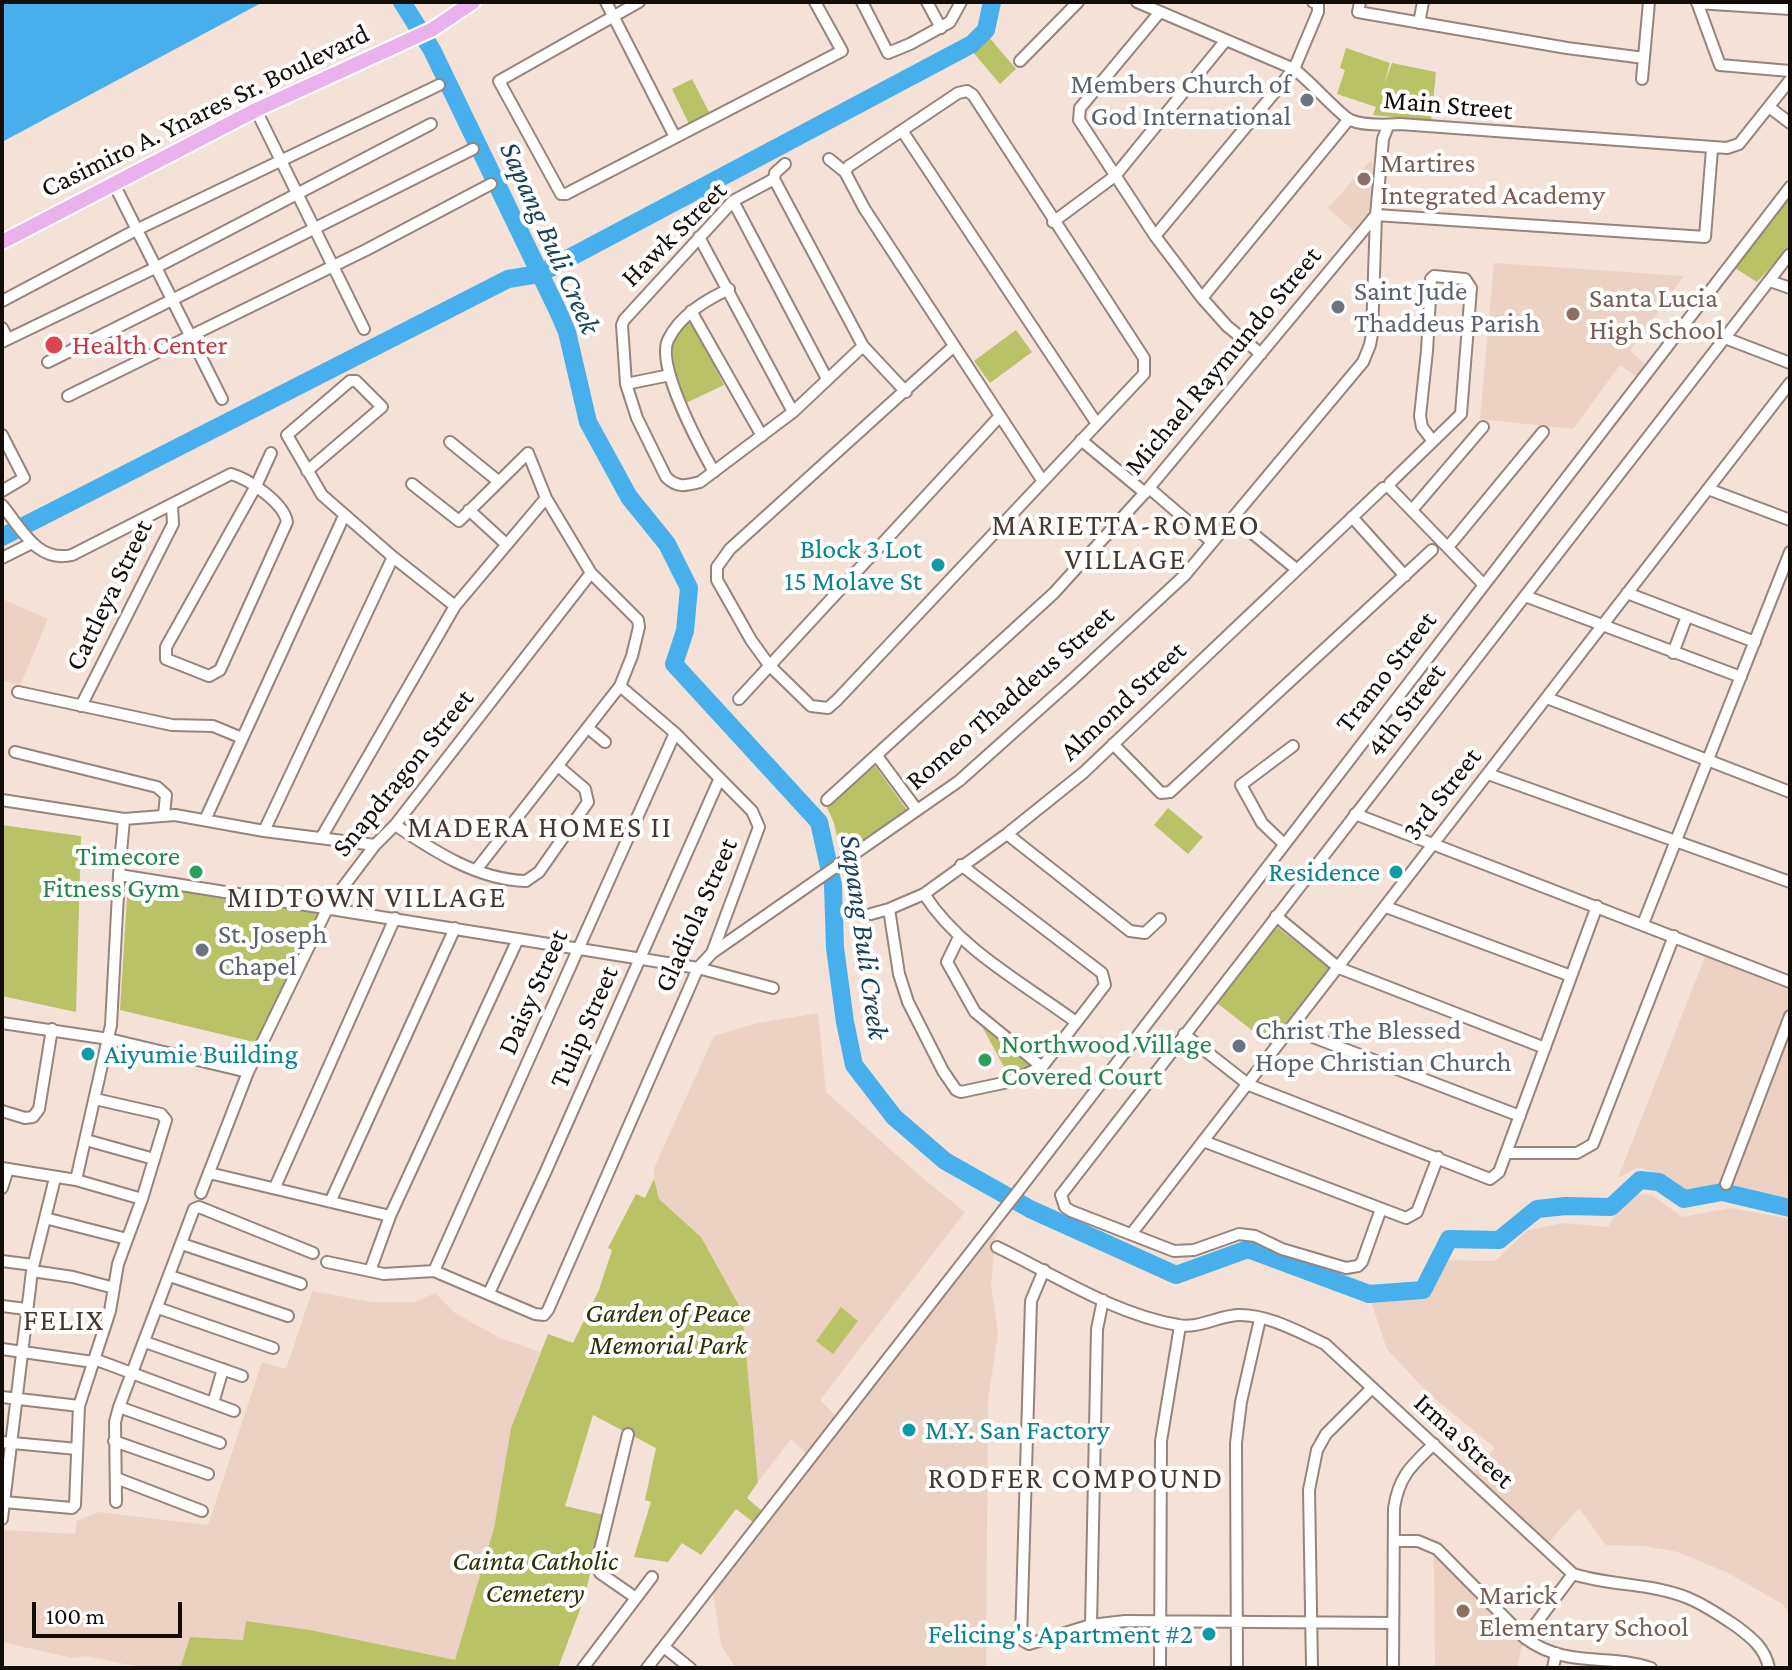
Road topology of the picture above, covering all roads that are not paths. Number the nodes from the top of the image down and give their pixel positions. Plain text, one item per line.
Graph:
1 (473, 2) edge
2 (606, 2) edge
3 (639, 2) edge
4 (815, 2) edge
5 (862, 2) edge
6 (927, 2) edge
7 (961, 2) edge
8 (1078, 2) edge
9 (1137, 2) edge
10 (1423, 2) edge
11 (1697, 2) edge
12 (1315, 3) edge
13 (1645, 3) edge
14 (1359, 7) edge
15 (1790, 9) edge
16 (1159, 13) junction
17 (613, 16) junction
18 (1419, 23) junction
19 (941, 28) junction
20 (1226, 40) junction
21 (1644, 58) junction
22 (1020, 61) dead end
23 (1294, 69) junction
24 (1790, 71) edge
25 (1642, 79) dead end
26 (1790, 80) edge
27 (439, 85) dead end
28 (1769, 107) junction
29 (256, 110) junction
30 (1349, 119) junction
31 (1790, 123) edge
32 (431, 124) dead end
33 (1388, 126) junction
34 (903, 132) junction
35 (675, 137) junction
36 (473, 149) dead end
37 (1712, 149) junction
38 (829, 159) dead end
39 (281, 160) junction
40 (785, 164) dead end
41 (845, 172) junction
42 (1115, 176) junction
43 (774, 179) junction
44 (114, 184) junction
45 (491, 184) dead end
46 (1790, 187) edge
47 (297, 194) junction
48 (733, 201) junction
49 (1376, 215) junction
50 (1053, 222) junction
51 (136, 230) junction
52 (315, 230) junction
53 (1155, 236) junction
54 (699, 237) junction
55 (2, 242) edge
56 (1789, 255) edge
57 (332, 265) junction
58 (155, 268) junction
59 (1770, 281) junction
60 (1790, 288) edge
61 (729, 289) junction
62 (1202, 298) junction
63 (2, 301) edge
64 (172, 302) junction
65 (691, 311) junction
66 (2, 328) edge
67 (364, 329) dead end
68 (189, 335) junction
69 (1725, 338) junction
70 (5, 341) edge
71 (863, 346) junction
72 (954, 346) junction
73 (1261, 354) junction
74 (48, 362) dead end
75 (1790, 363) edge
76 (670, 375) junction
77 (827, 379) junction
78 (1790, 383) edge
79 (626, 384) junction
80 (906, 392) junction
81 (68, 396) dead end
82 (222, 399) dead end
83 (793, 412) junction
84 (1000, 416) junction
85 (1097, 424) junction
86 (1483, 427) dead end
87 (1543, 432) dead end
88 (2, 435) edge
89 (762, 436) junction
90 (1081, 440) junction
91 (1432, 440) junction
92 (450, 442) dead end
93 (271, 453) dead end
94 (307, 471) junction
95 (714, 472) junction
96 (1042, 480) junction
97 (498, 481) junction
98 (412, 484) dead end
99 (256, 486) junction
100 (1383, 488) dead end
101 (1708, 489) junction
102 (2, 491) edge
103 (1147, 491) junction
104 (546, 498) junction
105 (172, 504) junction
106 (2, 505) edge
107 (469, 510) junction
108 (1412, 510) junction
109 (344, 516) junction
110 (1352, 517) junction
111 (1234, 518) junction
112 (1790, 520) edge
113 (1212, 542) junction
114 (32, 543) junction
115 (506, 544) junction
116 (1448, 547) junction
117 (1432, 550) dead end
118 (1790, 552) edge
119 (393, 557) junction
120 (2, 558) edge
121 (1296, 569) junction
122 (591, 573) junction
123 (1405, 576) junction
124 (1484, 585) junction
125 (1627, 593) junction
126 (1525, 596) junction
127 (455, 606) junction
128 (1687, 616) junction
129 (1601, 626) junction
130 (1755, 642) junction
131 (1673, 653) junction
132 (769, 665) junction
133 (1741, 677) junction
134 (620, 686) junction
135 (18, 692) dead end
136 (1547, 698) junction
137 (739, 699) dead end
138 (81, 706) junction
139 (588, 728) junction
140 (675, 733) junction
141 (242, 738) junction
142 (605, 742) dead end
143 (1113, 744) junction
144 (1293, 746) dead end
145 (15, 752) dead end
146 (877, 756) junction
147 (1708, 762) junction
148 (558, 766) junction
149 (1488, 774) junction
150 (719, 780) junction
151 (1790, 792) edge
152 (2, 800) edge
153 (827, 800) dead end
154 (917, 810) junction
155 (1355, 814) junction
156 (164, 815) junction
157 (124, 819) junction
158 (205, 820) junction
159 (395, 825) junction
160 (264, 831) junction
161 (1007, 834) junction
162 (321, 838) junction
163 (1677, 842) junction
164 (1434, 843) junction
165 (1284, 844) junction
166 (375, 845) junction
167 (961, 865) junction
168 (476, 870) junction
169 (119, 875) junction
170 (1790, 882) edge
171 (924, 894) junction
172 (1597, 906) junction
173 (328, 907) junction
174 (1386, 907) junction
175 (889, 909) junction
176 (871, 914) dead end
177 (1276, 916) junction
178 (395, 918) junction
179 (1160, 919) dead end
180 (1643, 924) junction
181 (455, 928) junction
182 (1674, 936) junction
183 (959, 937) junction
184 (518, 939) junction
185 (579, 949) junction
186 (712, 953) junction
187 (641, 960) junction
188 (698, 968) junction
189 (1339, 968) junction
190 (1571, 976) junction
191 (1790, 982) edge
192 (773, 988) dead end
193 (1790, 1016) edge
194 (1076, 1022) junction
195 (2, 1023) edge
196 (52, 1029) junction
197 (1292, 1029) junction
198 (1184, 1034) junction
199 (109, 1039) junction
200 (1545, 1048) junction
201 (1042, 1067) junction
202 (248, 1072) junction
203 (1249, 1085) junction
204 (95, 1099) junction
205 (2, 1111) edge
206 (1520, 1116) junction
207 (86, 1140) junction
208 (1203, 1141) junction
209 (1506, 1153) junction
210 (1438, 1157) junction
211 (154, 1159) junction
212 (5, 1168) edge
213 (209, 1173) junction
214 (55, 1178) junction
215 (76, 1180) junction
216 (1726, 1184) dead end
217 (275, 1187) junction
218 (2, 1188) edge
219 (201, 1193) dead end
220 (142, 1199) junction
221 (331, 1200) junction
222 (1381, 1209) junction
223 (390, 1216) junction
224 (45, 1218) junction
225 (1132, 1233) junction
226 (127, 1239) junction
227 (182, 1244) junction
228 (997, 1247) dead end
229 (313, 1253) dead end
230 (2, 1261) edge
231 (327, 1262) dead end
232 (32, 1268) junction
233 (1044, 1270) junction
234 (370, 1271) junction
235 (434, 1271) junction
236 (170, 1276) junction
237 (301, 1284) dead end
238 (114, 1288) junction
239 (489, 1293) junction
240 (1103, 1300) junction
241 (2, 1306) edge
242 (158, 1308) junction
243 (26, 1309) junction
244 (288, 1316) dead end
245 (1260, 1319) junction
246 (1180, 1326) junction
247 (145, 1342) junction
248 (273, 1348) dead end
249 (2, 1349) edge
250 (23, 1352) junction
251 (93, 1360) junction
252 (223, 1369) junction
253 (132, 1372) junction
254 (242, 1376) dead end
255 (1372, 1388) junction
256 (2, 1397) edge
257 (17, 1399) junction
258 (213, 1403) junction
259 (79, 1406) junction
260 (119, 1407) junction
261 (234, 1411) dead end
262 (628, 1434) dead end
263 (114, 1441) junction
264 (7, 1443) edge
265 (220, 1443) dead end
266 (1434, 1444) junction
267 (77, 1449) junction
268 (208, 1474) dead end
269 (116, 1478) junction
270 (4, 1494) edge
271 (116, 1502) dead end
272 (202, 1511) dead end
273 (2, 1519) edge
274 (1394, 1541) junction
275 (1573, 1574) junction
276 (652, 1577) dead end
277 (636, 1598) junction
278 (1238, 1622) junction
279 (1158, 1623) junction
280 (1393, 1623) junction
281 (1312, 1624) junction
282 (1091, 1625) junction
283 (1525, 1638) junction
284 (664, 1647) junction
285 (1556, 1653) junction
286 (583, 1668) edge
287 (647, 1668) edge
288 (690, 1668) edge
289 (1160, 1668) edge
290 (1237, 1668) edge
291 (1312, 1668) edge
292 (1393, 1668) edge
293 (1553, 1668) edge
294 (1651, 1668) edge
295 (1769, 1668) edge

1 - 29 main road, Casimiro A. Ynares Sr. Boulevard
2 - 17 street
3 - 17 street
4 - 35 street
5 - 19 street
6 - 19 street
7 - 19 street
8 - 22 street
9 - 16 street, Main Street
10 - 18 street
11 - 15 street
11 - 24 street
12 - 23 street
13 - 21 street
14 - 18 street
16 - 20 street, Main Street
16 - 42 street
17 - 35 street
17 - 35 street
18 - 21 street
20 - 23 street, Main Street
20 - 42 street
21 - 25 street
23 - 30 street, Main Street
23 - 53 street
26 - 28 street, Main Street
27 - 39 street
28 - 31 street
28 - 37 street, Main Street
29 - 39 street
29 - 44 main road, Casimiro A. Ynares Sr. Boulevard
30 - 33 street, Main Street
30 - 62 street
32 - 47 street
33 - 37 street, Main Street
33 - 49 street, Romeo Thaddeus Street
34 - 41 street
34 - 50 street
34 - 85 street
36 - 52 street
37 - 49 street
38 - 41 street
39 - 47 street
39 - 51 street
40 - 43 street, Hawk Street
41 - 72 street
42 - 50 street
42 - 53 street
43 - 48 street, Hawk Street
43 - 71 street
44 - 51 street
44 - 55 main road, Casimiro A. Ynares Sr. Boulevard
45 - 57 street
46 - 124 street, Tramo Street
47 - 52 street
47 - 58 street
48 - 54 street, Hawk Street
48 - 77 street
49 - 73 street, Michael Raymundo Street
49 - 111 street, Romeo Thaddeus Street
50 - 85 street
51 - 58 street
51 - 63 street
52 - 57 street
52 - 64 street
53 - 62 street
54 - 61 street
54 - 79 street, Hawk Street
56 - 59 street, 4th Street
57 - 67 street
57 - 68 street
58 - 64 street
58 - 70 street
59 - 60 street
59 - 69 street, 4th Street
61 - 65 street
61 - 83 street
62 - 73 street
64 - 68 street
64 - 74 street
65 - 76 street
65 - 89 street
66 - 70 street
68 - 81 street
68 - 82 street
69 - 75 street
69 - 126 street, 4th Street
71 - 77 street, Hawk Street
71 - 80 street
72 - 80 street
72 - 84 street
73 - 103 street, Michael Raymundo Street
76 - 79 street
76 - 95 street
77 - 83 street, Hawk Street
78 - 101 street, 3rd Street
79 - 95 street, Hawk Street
80 - 132 street
83 - 89 street, Hawk Street
84 - 96 street
84 - 132 street
85 - 90 street
86 - 108 street
87 - 116 street
88 - 102 street
89 - 95 street, Hawk Street
90 - 96 street
90 - 103 street
91 - 91 street
91 - 108 street
92 - 97 street
93 - 99 street
94 - 94 street
94 - 109 street
96 - 132 street
97 - 104 street
97 - 107 street
98 - 107 street
99 - 99 street
99 - 105 street
100 - 110 street, Almond Street
101 - 112 street
101 - 125 street, 3rd Street
103 - 113 street
103 - 146 street, Michael Raymundo Street
104 - 115 street
104 - 122 street
105 - 114 street
105 - 138 street, Cattleya Street
106 - 114 street
107 - 115 street
108 - 116 street
109 - 119 street
109 - 141 street
110 - 121 street, Almond Street
110 - 123 street
111 - 113 street, Romeo Thaddeus Street
111 - 121 street
113 - 154 street, Romeo Thaddeus Street
114 - 120 street
115 - 127 street
116 - 124 street
117 - 123 street
118 - 130 street
119 - 127 street
119 - 160 street
121 - 143 street, Almond Street
122 - 134 street
122 - 159 street, Snapdragon Street
123 - 143 street
124 - 165 street, Tramo Street
125 - 128 street
125 - 129 street, 3rd Street
126 - 129 street
126 - 155 street, 4th Street
127 - 162 street
128 - 130 street
128 - 131 street
129 - 131 street
129 - 136 street, 3rd Street
130 - 133 street
131 - 133 street
132 - 137 street
133 - 147 street
134 - 139 street
134 - 140 street, Gladiola Street
135 - 138 street
136 - 147 street
136 - 149 street, 3rd Street
138 - 141 street
139 - 142 street
139 - 148 street
140 - 150 street, Gladiola Street
140 - 185 street, Daisy Street
141 - 158 street
143 - 161 street, Almond Street
144 - 165 street
145 - 156 street
146 - 153 street, Michael Raymundo Street
146 - 154 street
147 - 151 street
147 - 163 street
148 - 168 street
148 - 168 street
149 - 163 street
149 - 164 street, 3rd Street
150 - 186 street, Gladiola Street
150 - 187 street, Tulip Street
152 - 157 street
154 - 186 street, Romeo Thaddeus Street
155 - 164 street
155 - 177 street, 4th Street
156 - 157 street
156 - 158 street
157 - 169 street
158 - 160 street
159 - 166 street, Snapdragon Street
159 - 168 street
160 - 162 street
161 - 167 street, Almond Street
161 - 179 street
162 - 166 street
163 - 170 street
163 - 180 street
164 - 172 street
164 - 174 street, 3rd Street
165 - 284 street, Tramo Street
166 - 173 street, Snapdragon Street
167 - 171 street, Almond Street
167 - 194 street
169 - 173 street
169 - 199 street
171 - 175 street, Almond Street
171 - 183 street
172 - 180 street
172 - 190 street
173 - 178 street
173 - 202 street, Snapdragon Street
174 - 189 street, 3rd Street
174 - 190 street
175 - 176 street, Almond Street
175 - 201 street
177 - 189 street
177 - 198 street, 4th Street
178 - 181 street
178 - 217 street
180 - 182 street
181 - 184 street
181 - 221 street
182 - 191 street
182 - 209 street
183 - 194 street
183 - 201 street
184 - 185 street
184 - 223 street
185 - 187 street
185 - 235 street, Daisy Street
186 - 188 street, Gladiola Street
187 - 188 street
187 - 239 street, Tulip Street
188 - 192 street
188 - 239 street, Gladiola Street
189 - 197 street, 3rd Street
189 - 200 street
190 - 200 street
193 - 216 street
194 - 201 street
195 - 196 street
196 - 199 street
196 - 205 street
197 - 203 street, 3rd Street
197 - 206 street
198 - 203 street
198 - 225 street, 4th Street
199 - 202 street
199 - 204 street
200 - 206 street
202 - 213 street, Snapdragon Street
203 - 208 street, 3rd Street
203 - 210 street
204 - 207 street
204 - 211 street
206 - 209 street
207 - 211 street
207 - 215 street
208 - 222 street
208 - 225 street, 3rd Street
209 - 210 street
210 - 222 street
211 - 220 street
212 - 214 street
212 - 218 street
213 - 217 street
213 - 219 street, Snapdragon Street
214 - 215 street
214 - 224 street
215 - 220 street
217 - 221 street
220 - 226 street
221 - 223 street
222 - 225 street
223 - 234 street
224 - 226 street
224 - 232 street
226 - 238 street
227 - 229 street
227 - 236 street
227 - 237 street
228 - 233 street, Irma Street
230 - 232 street
231 - 234 street
232 - 238 street
232 - 243 street
233 - 240 street, Irma Street
233 - 282 street
234 - 235 street
235 - 239 street
236 - 242 street
236 - 244 street
238 - 251 street
240 - 246 street, Irma Street
240 - 282 street
241 - 243 street
242 - 247 street
242 - 248 street
243 - 250 street
245 - 246 street, Irma Street
245 - 255 street, Irma Street
245 - 278 street
246 - 279 street
247 - 252 street
247 - 253 street
249 - 250 street
250 - 251 street
250 - 257 street
251 - 253 street
251 - 259 street
252 - 254 street
252 - 258 street
253 - 258 street
253 - 260 street
255 - 266 street, Irma Street
255 - 281 street
256 - 257 street
257 - 259 street
257 - 264 street
258 - 261 street
259 - 267 street
260 - 263 street
260 - 265 street
262 - 277 street
263 - 268 street
263 - 269 street
264 - 267 street
264 - 270 street
266 - 274 street
266 - 275 street, Irma Street
267 - 270 street
269 - 271 street
269 - 272 street
270 - 273 street
274 - 280 street
274 - 283 street
275 - 283 street
275 - 295 street, Irma Street
276 - 277 street
277 - 286 street
278 - 279 street
278 - 281 street
278 - 290 street
279 - 282 street
279 - 289 street
280 - 281 street
280 - 292 street
281 - 291 street
283 - 285 street
284 - 287 street, Tramo Street
284 - 288 street
285 - 293 street
285 - 294 street

